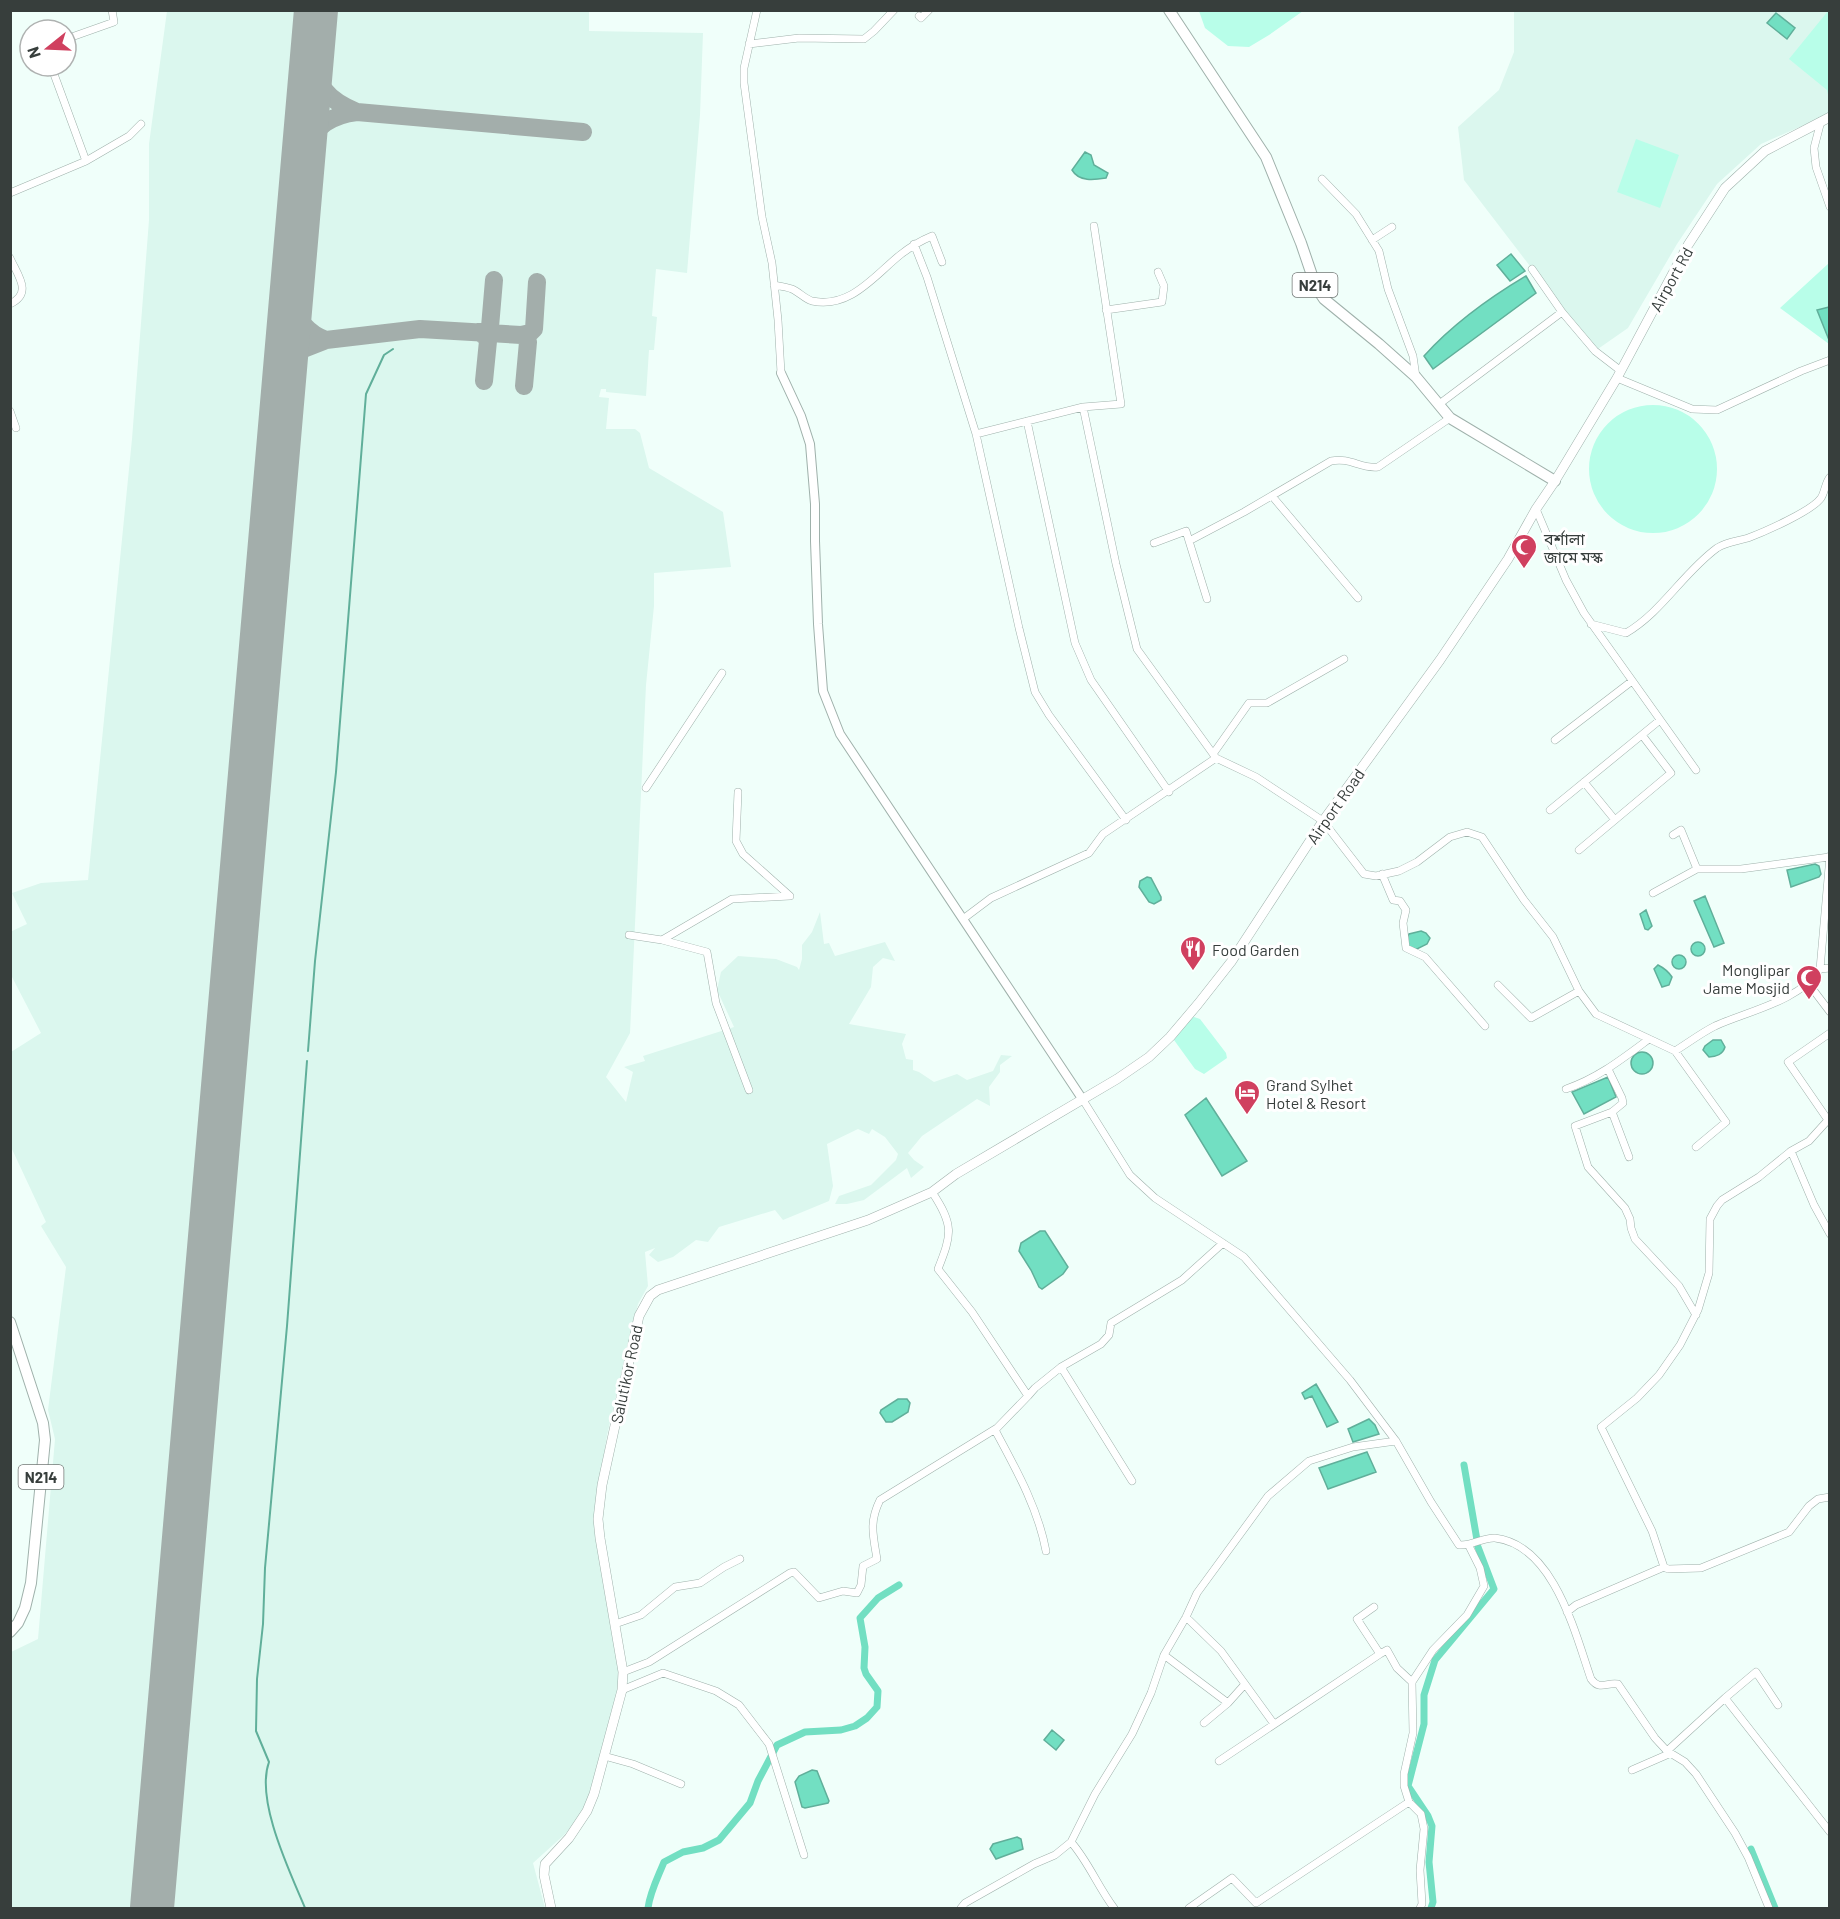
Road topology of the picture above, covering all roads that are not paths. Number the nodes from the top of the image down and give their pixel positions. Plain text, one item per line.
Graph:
1 (112, 10) edge
2 (757, 10) edge
3 (894, 10) edge
4 (929, 10) edge
5 (1169, 10) edge
6 (920, 16) dead end
7 (78, 35) edge
8 (749, 44) junction
9 (55, 78) edge
10 (1825, 119) edge
11 (141, 124) dead end
12 (86, 161) junction
13 (1322, 179) dead end
14 (10, 193) edge
15 (1830, 207) edge
16 (1094, 226) dead end
17 (1392, 227) dead end
18 (1372, 240) junction
19 (914, 244) junction
20 (10, 258) edge
21 (942, 262) dead end
22 (1532, 269) dead end
23 (1158, 272) dead end
24 (774, 285) junction
25 (10, 304) edge
26 (1106, 310) junction
27 (1562, 312) junction
28 (1830, 360) edge
29 (781, 373) joint
30 (1619, 374) junction
31 (1416, 378) junction
32 (1438, 405) junction
33 (1083, 407) junction
34 (10, 411) edge
35 (1450, 418) junction
36 (1027, 421) junction
37 (16, 428) dead end
38 (976, 434) junction
39 (1830, 477) edge
40 (1555, 481) junction
41 (1272, 496) junction
42 (1536, 509) junction
43 (1189, 541) junction
44 (1154, 543) dead end
45 (1358, 598) dead end
46 (1207, 599) dead end
47 (1591, 624) junction
48 (1344, 659) dead end
49 (723, 673) dead end
50 (1632, 681) junction
51 (1660, 720) junction
52 (1642, 735) junction
53 (1555, 740) dead end
54 (1214, 756) junction
55 (1696, 770) dead end
56 (1584, 782) junction
57 (646, 788) dead end
58 (738, 792) dead end
59 (1169, 792) junction
60 (1550, 810) dead end
61 (1126, 820) junction
62 (1615, 820) junction
63 (1323, 821) junction
64 (1673, 836) dead end
65 (1580, 850) dead end
66 (1829, 857) edge
67 (1696, 869) junction
68 (1382, 874) junction
69 (1828, 887) edge
70 (1653, 893) dead end
71 (963, 919) junction
72 (629, 935) dead end
73 (662, 940) junction
74 (1830, 968) edge
75 (1820, 969) junction
76 (1809, 984) junction
77 (1498, 986) dead end
78 (1580, 991) junction
79 (1830, 1012) edge
80 (1485, 1026) dead end
81 (1830, 1033) edge
82 (1648, 1039) junction
83 (1675, 1052) junction
84 (1608, 1069) junction
85 (1566, 1089) dead end
86 (748, 1090) dead end
87 (1083, 1100) junction
88 (1612, 1112) junction
89 (1829, 1120) edge
90 (1696, 1147) dead end
91 (1791, 1151) junction
92 (1629, 1157) dead end
93 (932, 1192) junction
94 (1830, 1234) edge
95 (1223, 1243) junction
96 (1696, 1315) junction
97 (10, 1322) edge
98 (1061, 1367) junction
99 (1028, 1396) junction
100 (995, 1430) junction
101 (1396, 1442) junction
102 (1132, 1481) dead end
103 (1830, 1497) edge
104 (1469, 1546) junction
105 (1046, 1551) dead end
106 (740, 1559) dead end
107 (1664, 1567) junction
108 (1374, 1607) dead end
109 (1567, 1612) junction
110 (1186, 1617) junction
111 (615, 1624) junction
112 (10, 1632) edge
113 (1380, 1654) junction
114 (1164, 1655) junction
115 (623, 1671) junction
116 (1412, 1682) junction
117 (1245, 1684) junction
118 (622, 1690) junction
119 (1725, 1698) junction
120 (1228, 1703) junction
121 (1778, 1704) dead end
122 (1204, 1723) dead end
123 (1274, 1724) junction
124 (1669, 1752) junction
125 (604, 1756) junction
126 (1219, 1761) dead end
127 (1632, 1770) dead end
128 (681, 1784) dead end
129 (1409, 1802) junction
130 (1830, 1832) edge
131 (1071, 1842) junction
132 (804, 1856) dead end
133 (1424, 1907) edge
134 (551, 1908) edge
135 (961, 1908) edge
136 (1114, 1908) edge
137 (1189, 1908) edge
138 (1769, 1908) edge

1 - 7 street
2 - 8 street
3 - 8 street
4 - 6 street
5 - 31 highway, N214
8 - 24 street
9 - 12 street
10 - 15 street
10 - 30 main road, Airport Rd
11 - 12 street
12 - 14 street
13 - 18 street
16 - 26 street
17 - 18 street
18 - 31 street
19 - 21 street
19 - 24 street
19 - 38 street
20 - 25 street
22 - 27 street
23 - 26 street
24 - 29 street
26 - 33 street
27 - 30 street
27 - 32 street
28 - 30 street
29 - 71 street
30 - 40 main road, Airport Rd
31 - 32 highway, N214
32 - 35 highway, N214
33 - 36 street
33 - 54 street
34 - 37 street
35 - 40 highway, N214
35 - 41 street
36 - 38 street
36 - 59 street
38 - 61 street
39 - 47 street
40 - 42 main road, Airport Road
41 - 43 street
41 - 45 street
42 - 47 street
42 - 63 main road, Airport Road
43 - 44 street
43 - 46 street
47 - 50 street
48 - 54 street
49 - 57 street
50 - 51 street
50 - 53 street
51 - 52 street
51 - 55 street
52 - 56 street
52 - 62 street
54 - 59 street
54 - 63 street
56 - 60 street
56 - 62 street
58 - 73 street
59 - 61 street
61 - 71 street
62 - 65 street
63 - 68 street
63 - 87 main road, Airport Road
64 - 67 street
66 - 67 street
66 - 69 street
67 - 70 street
68 - 78 street
68 - 80 street
69 - 75 street
71 - 87 street
72 - 73 street
73 - 86 street
74 - 75 street
75 - 76 street
76 - 79 street
76 - 83 street
77 - 78 street
78 - 82 street
81 - 89 street
82 - 83 street
82 - 84 street
83 - 90 street
84 - 85 street
84 - 88 street
87 - 93 main road, Salutikor Road
87 - 95 street
88 - 92 street
88 - 96 street
89 - 91 street
91 - 94 street
91 - 96 street
93 - 99 street
93 - 111 main road, Salutikor Road
95 - 98 street
95 - 101 street
96 - 107 street
97 - 112 highway, N214
98 - 99 street
98 - 102 street
99 - 100 street
100 - 105 street
100 - 115 street
101 - 104 street
101 - 110 street
103 - 107 street
104 - 109 street
104 - 116 street
106 - 111 street
107 - 109 street
108 - 113 street
109 - 124 street
110 - 114 street
110 - 117 street
111 - 115 main road, Salutikor Road
113 - 116 street
113 - 123 street
114 - 120 street
114 - 131 street
115 - 118 main road, Salutikor Road
116 - 129 street
117 - 120 street
117 - 123 street
118 - 125 main road, Salutikor Road
118 - 132 street
119 - 121 street
119 - 124 street
119 - 130 street
120 - 122 street
123 - 126 street
124 - 127 street
124 - 138 street
125 - 128 street
125 - 134 main road, Salutikor Road
129 - 133 street
129 - 137 street
131 - 135 street
131 - 136 street

